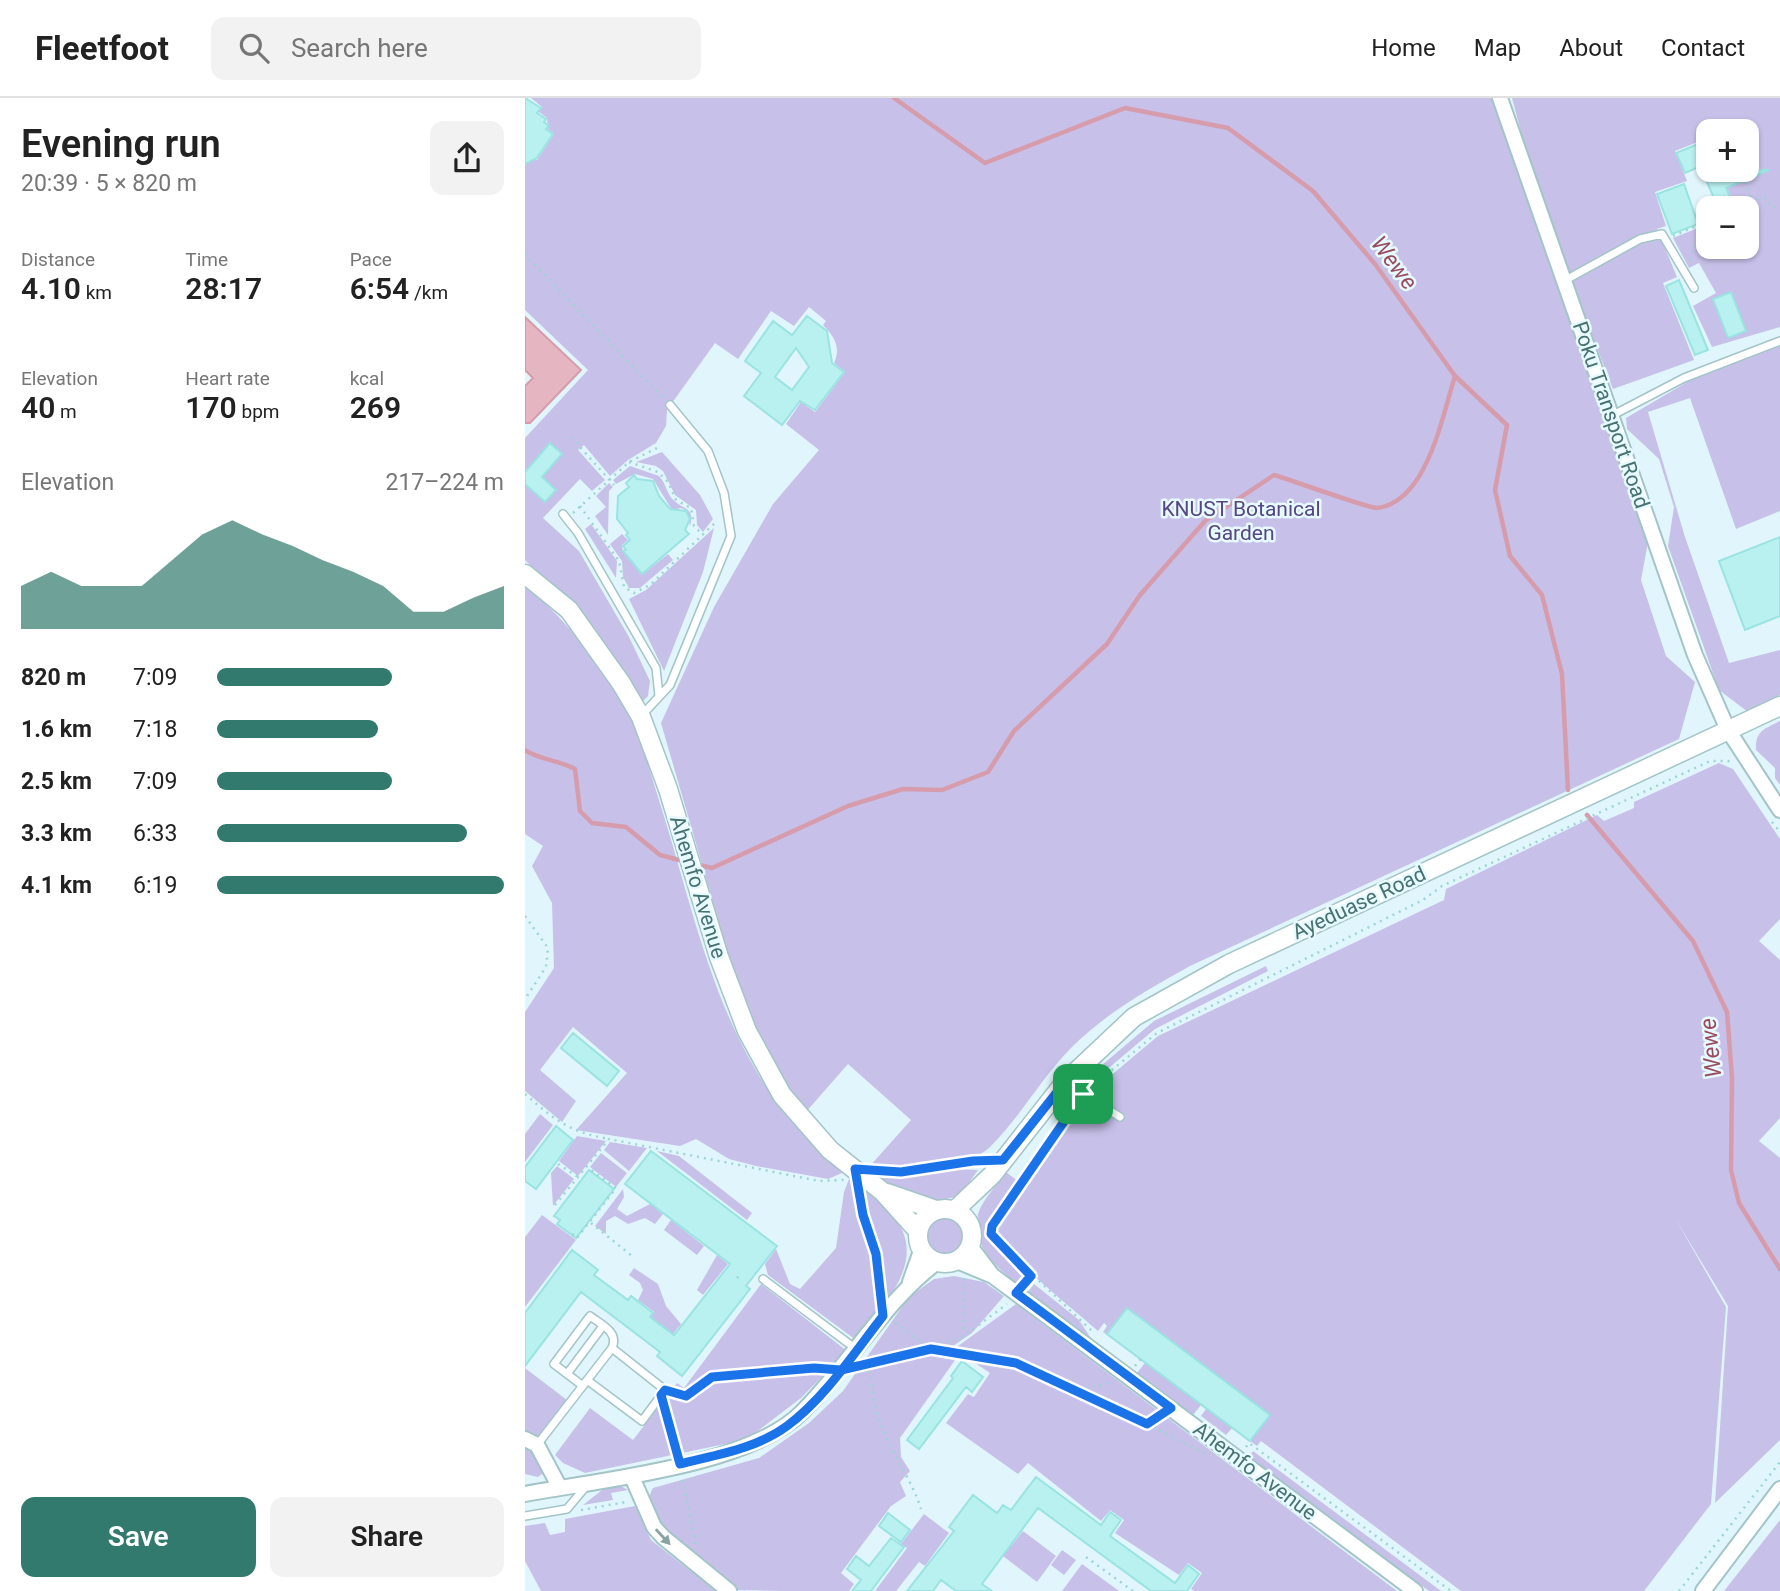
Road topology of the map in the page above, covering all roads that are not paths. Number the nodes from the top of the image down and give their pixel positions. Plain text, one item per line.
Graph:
1 (1500, 98) edge
2 (1564, 281) junction
3 (1694, 288) dead end
4 (1780, 341) edge
5 (670, 405) road end
6 (1613, 415) junction
7 (565, 517) road end
8 (525, 574) edge
9 (659, 696) junction
10 (1780, 706) edge
11 (641, 717) junction
12 (1728, 730) junction
13 (1780, 810) edge
14 (1065, 1082) junction
15 (1120, 1117) dead end
16 (992, 1175) junction
17 (883, 1192) junction
18 (936, 1210) junction
19 (955, 1210) junction
20 (969, 1223) junction
21 (918, 1231) junction
22 (971, 1246) junction
23 (922, 1251) junction
24 (937, 1262) junction
25 (963, 1263) junction
26 (993, 1276) junction
27 (763, 1279) dead end
28 (909, 1283) junction
29 (603, 1326) junction
30 (612, 1348) junction
31 (857, 1349) junction
32 (567, 1374) junction
33 (585, 1383) junction
34 (531, 1442) edge
35 (632, 1477) junction
36 (587, 1484) junction
37 (560, 1488) junction
38 (1780, 1489) edge
39 (525, 1494) edge
40 (525, 1516) edge
41 (729, 1591) edge
42 (1415, 1591) edge
43 (1703, 1591) edge

1 - 2 street, Poku Transport Road
2 - 3 lane
2 - 6 street, Poku Transport Road
4 - 6 lane
5 - 9 lane
6 - 12 street, Poku Transport Road
7 - 9 lane
8 - 11 street, Ahemfo Avenue
9 - 11 lane
10 - 12 street, Ayeduase Road
11 - 17 street, Ahemfo Avenue
12 - 13 street, Poku Transport Road
12 - 14 street, Ayeduase Road
14 - 15 lane
14 - 16 street, Ayeduase Road
16 - 19 street, Ayeduase Road
16 - 20 street, Ayeduase Road
17 - 18 street, Ahemfo Avenue
17 - 21 street, Ahemfo Avenue
18 - 19 street
18 - 21 street
19 - 20 street
20 - 22 street
21 - 23 street
22 - 25 street
22 - 26 street, Ahemfo Avenue
23 - 24 street
23 - 28 street
24 - 25 street
24 - 28 street
25 - 26 street, Ahemfo Avenue
26 - 42 street, Ahemfo Avenue
27 - 31 lane
28 - 31 street
29 - 30 lane
29 - 32 lane
29 - 32 lane
30 - 33 lane
30 - 33 lane
31 - 35 street
32 - 33 lane
33 - 34 lane
34 - 37 street
35 - 36 street
35 -> 41 street
36 - 37 street
36 - 40 lane
37 - 39 street
38 - 43 street

